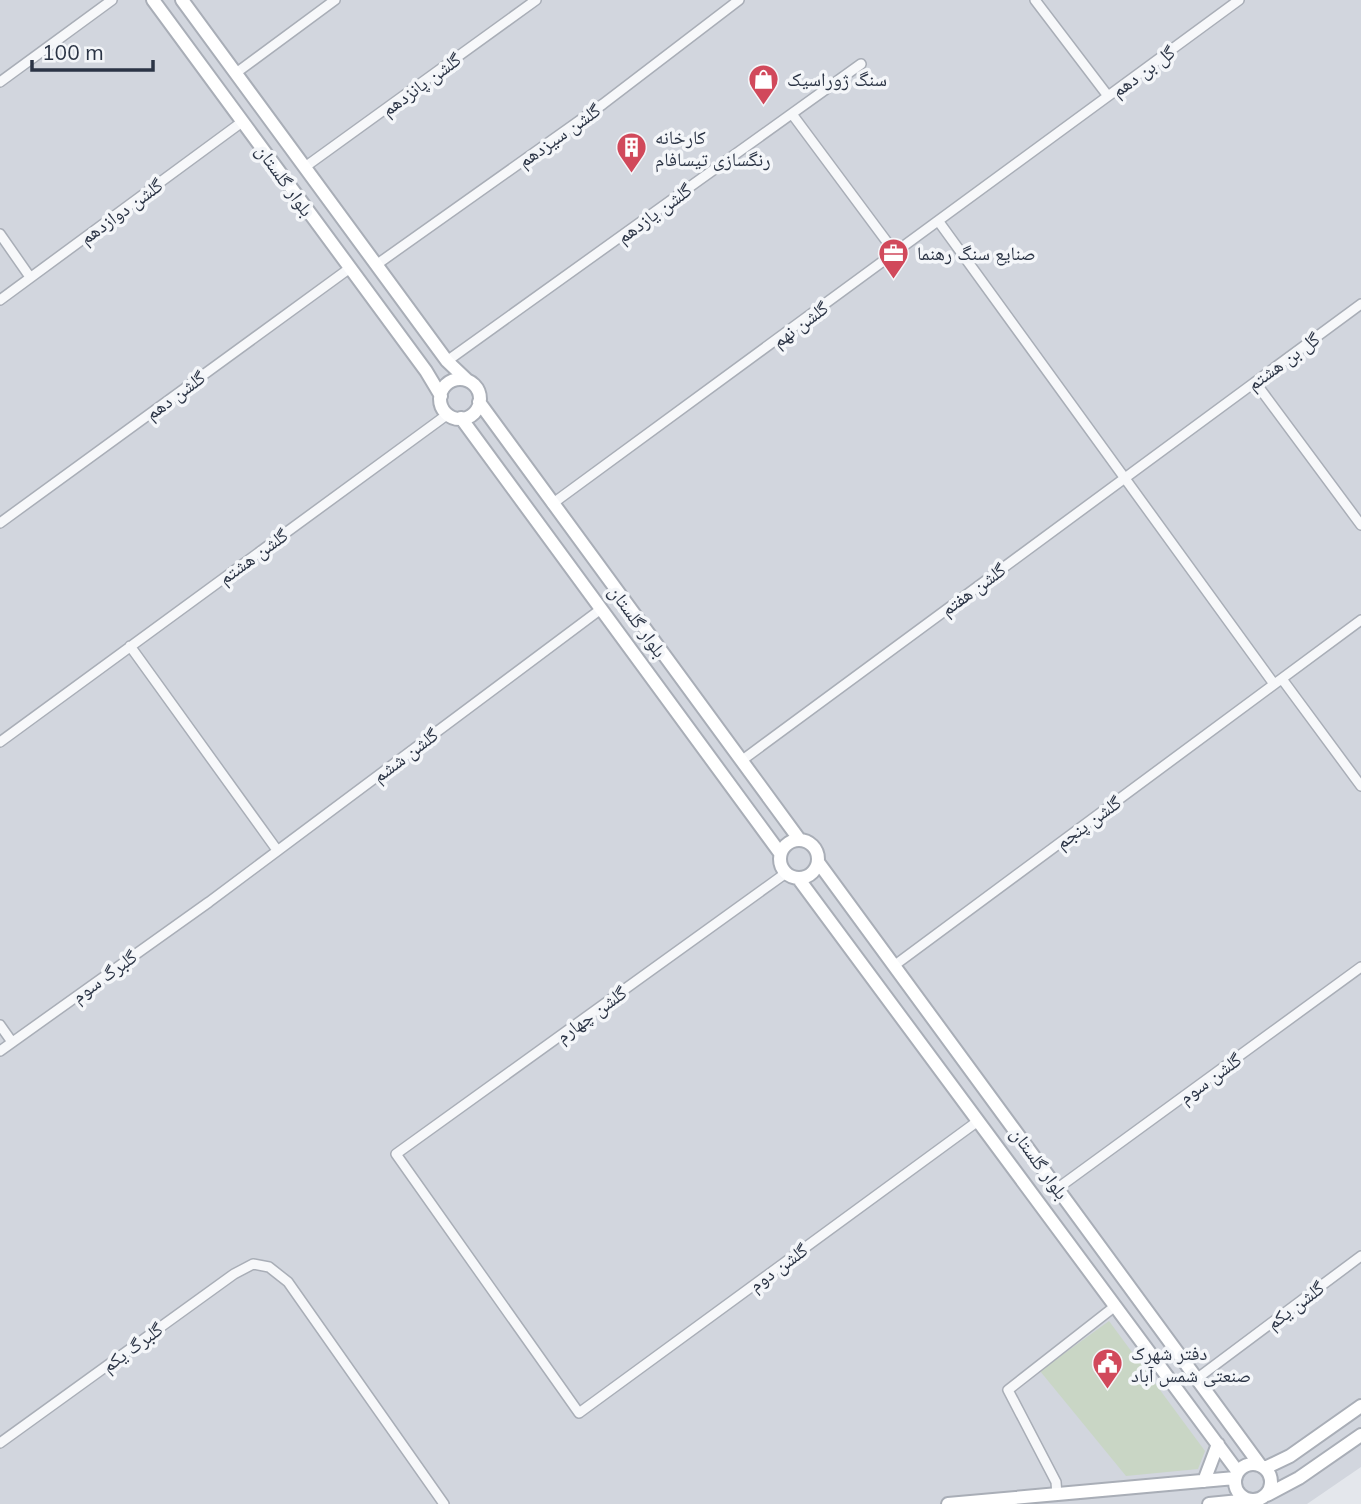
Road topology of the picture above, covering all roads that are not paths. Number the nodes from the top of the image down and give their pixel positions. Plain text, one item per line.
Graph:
1 (113, 0) edge
2 (153, 0) edge
3 (182, 0) edge
4 (335, 0) edge
5 (536, 0) edge
6 (739, 0) edge
7 (1035, 0) edge
8 (1239, 0) edge
9 (860, 64) dead end
10 (236, 73) junction
11 (0, 82) edge
12 (1108, 96) junction
13 (792, 114) junction
14 (242, 122) junction
15 (1046, 142) joint
16 (305, 167) junction
17 (939, 222) junction
18 (0, 234) edge
19 (896, 254) junction
20 (376, 265) junction
21 (350, 268) junction
22 (30, 277) junction
23 (0, 300) edge
24 (1361, 304) edge
25 (447, 361) junction
26 (467, 380) junction
27 (1255, 382) junction
28 (441, 396) junction
29 (479, 402) junction
30 (447, 414) junction
31 (461, 418) junction
32 (1206, 418) joint
33 (1124, 479) junction
34 (552, 504) junction
35 (0, 523) edge
36 (1361, 525) edge
37 (601, 609) junction
38 (1361, 620) edge
39 (130, 646) junction
40 (1278, 682) junction
41 (0, 742) edge
42 (741, 761) junction
43 (1361, 786) edge
44 (799, 839) junction
45 (278, 850) junction
46 (780, 853) junction
47 (818, 862) junction
48 (792, 876) junction
49 (209, 902) joint
50 (895, 965) junction
51 (1361, 967) edge
52 (0, 1025) edge
53 (12, 1042) junction
54 (0, 1051) edge
55 (978, 1121) junction
56 (1058, 1188) junction
57 (1361, 1256) edge
58 (1114, 1307) junction
59 (1195, 1380) junction
60 (1361, 1406) edge
61 (579, 1413) joint
62 (1226, 1421) junction
63 (1209, 1432) junction
64 (1361, 1435) edge
65 (0, 1443) edge
66 (1217, 1444) junction
67 (1263, 1466) junction
68 (1237, 1475) junction
69 (1204, 1481) junction
70 (1057, 1495) junction
71 (1267, 1495) junction
72 (1250, 1500) junction
73 (444, 1504) edge
74 (948, 1504) edge
75 (1209, 1504) edge

1 - 11 street
2 - 14 street, بلوار گلستان
3 - 10 street, بلوار گلستان
4 - 10 street
5 - 16 street, گلشن پانزدهم
6 - 20 street, گلشن سیزدهم
7 - 12 street
8 - 12 street, گل بن دهم
9 - 13 street, گلشن یازدهم
10 - 16 street, بلوار گلستان
12 - 15 street, گل بن دهم
13 - 19 street
13 - 25 street, گلشن یازدهم
14 - 21 street, بلوار گلستان
14 - 22 street, گلشن دوازدهم
15 - 17 street, گلشن نهم
16 - 20 street, بلوار گلستان
17 - 19 street, گلشن نهم
17 - 33 street
18 - 22 street
19 - 34 street, گلشن نهم
20 - 25 street, بلوار گلستان
21 - 28 street, بلوار گلستان
21 - 35 street, گلشن دهم
22 - 23 street, گلشن دوازدهم
24 - 27 street, گل بن هشتم
25 - 26 street, بلوار گلستان
26 - 28 street
26 - 29 street
27 - 32 street, گل بن هشتم
27 - 36 street
28 - 30 street
29 - 31 street
29 - 34 street, بلوار گلستان
30 - 31 street
30 - 39 street, گلشن هشتم
31 - 37 street, بلوار گلستان
32 - 33 street, گلشن هفتم
33 - 40 street
33 - 42 street, گلشن هفتم
34 - 42 street, بلوار گلستان
37 - 45 street, گلشن ششم
37 - 46 street, بلوار گلستان
38 - 40 street, گلشن پنجم
39 - 41 street, گلشن هشتم
39 - 45 street
40 - 43 street
40 - 50 street, گلشن پنجم
42 - 44 street, بلوار گلستان
44 - 46 street
44 - 47 street
45 - 49 street, گلشن ششم
46 - 48 street
47 - 48 street
47 - 50 street, بلوار گلستان
48 - 55 street, بلوار گلستان
48 - 61 street, گلشن چهارم
49 - 53 street, گلبرگ سوم
50 - 56 street, بلوار گلستان
51 - 56 street, گلشن سوم
52 - 53 street
53 - 54 street, گلبرگ سوم
55 - 58 street, بلوار گلستان
55 - 61 street, گلشن دوم
56 - 59 street, بلوار گلستان
57 - 59 street, گلشن یکم
58 - 63 street, بلوار گلستان
58 - 70 street
59 - 62 street, بلوار گلستان
60 - 67 street
62 - 63 street
62 - 67 street, بلوار گلستان
63 - 66 street, بلوار گلستان
64 - 71 street
65 - 73 street, گلبرگ یکم
66 - 68 street, بلوار گلستان
66 - 69 street
67 - 68 street
67 - 71 street
68 - 69 street
68 - 72 street
69 - 70 street
70 - 74 street
71 - 72 street
72 - 75 street

